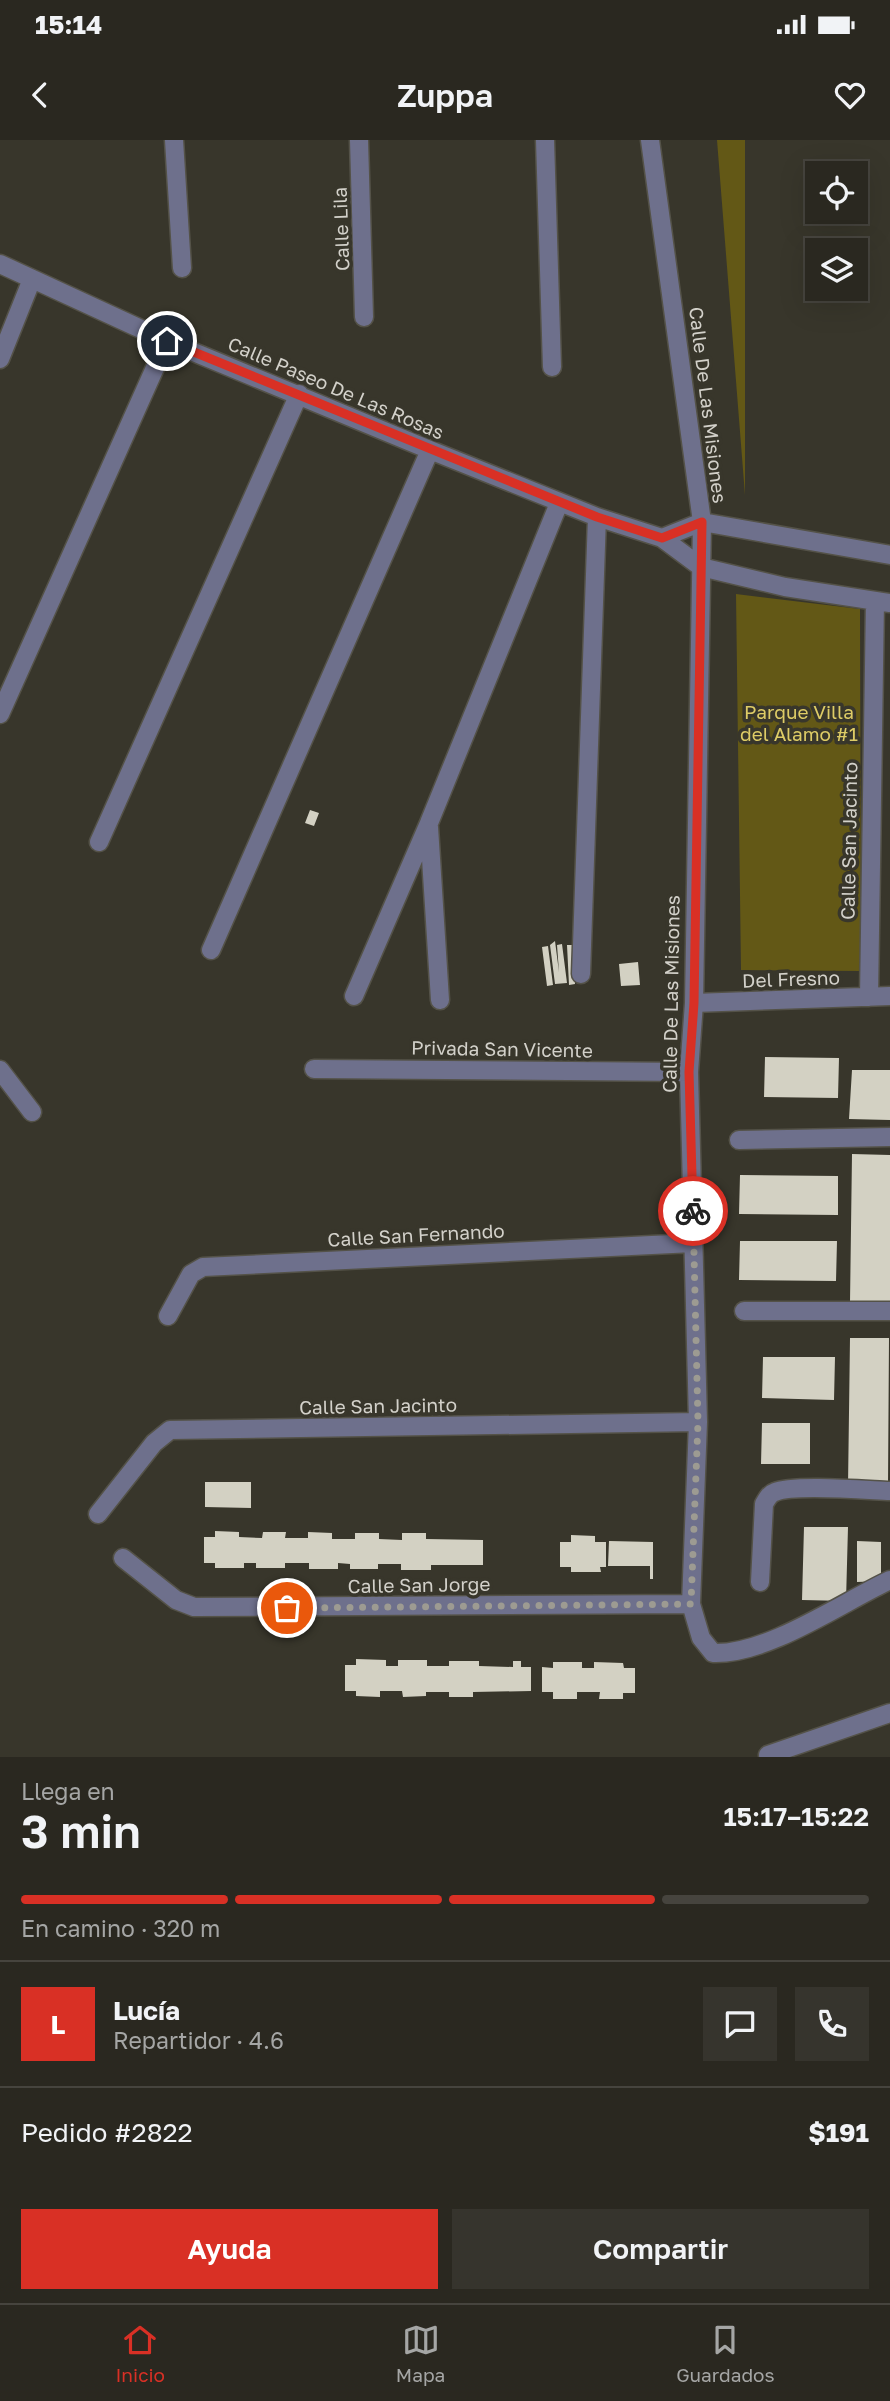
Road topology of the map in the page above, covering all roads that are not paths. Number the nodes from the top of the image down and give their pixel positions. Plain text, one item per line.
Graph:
1 (174, 140) edge
2 (359, 140) edge
3 (545, 140) edge
4 (650, 140) edge
5 (0, 264) edge
6 (182, 268) dead end
7 (32, 279) junction
8 (365, 317) dead end
9 (167, 341) junction
10 (0, 359) edge
11 (552, 367) dead end
12 (299, 394) junction
13 (430, 450) junction
14 (559, 503) junction
15 (597, 517) junction
16 (702, 522) junction
17 (662, 538) junction
18 (890, 555) edge
19 (701, 567) junction
20 (882, 602) edge
21 (0, 714) edge
22 (429, 823) junction
23 (99, 842) dead end
24 (211, 950) dead end
25 (581, 974) dead end
26 (354, 996) dead end
27 (890, 996) edge
28 (869, 997) junction
29 (440, 1000) dead end
30 (694, 1003) junction
31 (314, 1069) dead end
32 (0, 1070) edge
33 (689, 1072) junction
34 (32, 1112) dead end
35 (890, 1137) edge
36 (739, 1140) dead end
37 (694, 1243) junction
38 (744, 1311) dead end
39 (890, 1311) edge
40 (168, 1316) dead end
41 (698, 1422) junction
42 (890, 1491) edge
43 (98, 1514) dead end
44 (123, 1558) dead end
45 (890, 1580) edge
46 (760, 1582) dead end
47 (691, 1604) junction
48 (890, 1713) edge
49 (784, 1754) edge

1 - 6 street
2 - 8 street, Calle Lila
3 - 11 street
4 - 16 street, Calle De Las Misiones
5 - 7 street, Calle Paseo De Las Rosas
7 - 9 street, Calle Paseo De Las Rosas
7 - 10 street
9 - 12 street, Calle Paseo De Las Rosas
9 - 21 street
12 - 13 street, Calle Paseo De Las Rosas
12 - 23 street
13 - 14 street, Calle Paseo De Las Rosas
13 - 24 street
14 - 15 street, Calle Paseo De Las Rosas
14 - 22 street
15 - 17 street, Calle Paseo De Las Rosas
15 - 25 street
16 - 17 street
16 - 18 street
16 - 19 street, Calle De Las Misiones
17 - 19 street, Calle Paseo De Las Rosas
19 - 20 street, Calle Paseo De Las Rosas
19 - 30 street, Calle De Las Misiones
20 - 28 street, Calle San Jacinto
22 - 26 street
22 - 29 street
27 - 28 street, Del Fresno
28 - 30 street, Del Fresno
30 - 33 street, Calle De Las Misiones
31 - 33 street, Privada San Vicente
32 - 34 street
33 - 37 street, Calle De Las Misiones
35 - 36 street
37 - 40 street, Calle San Fernando
37 - 41 street, Calle De Las Misiones
38 - 39 street
41 - 43 street, Calle San Jacinto
41 - 47 street, Calle De Las Misiones
42 - 46 street
44 - 47 street, Calle San Jorge
45 - 47 street, Calle De Las Misiones
48 - 49 street

